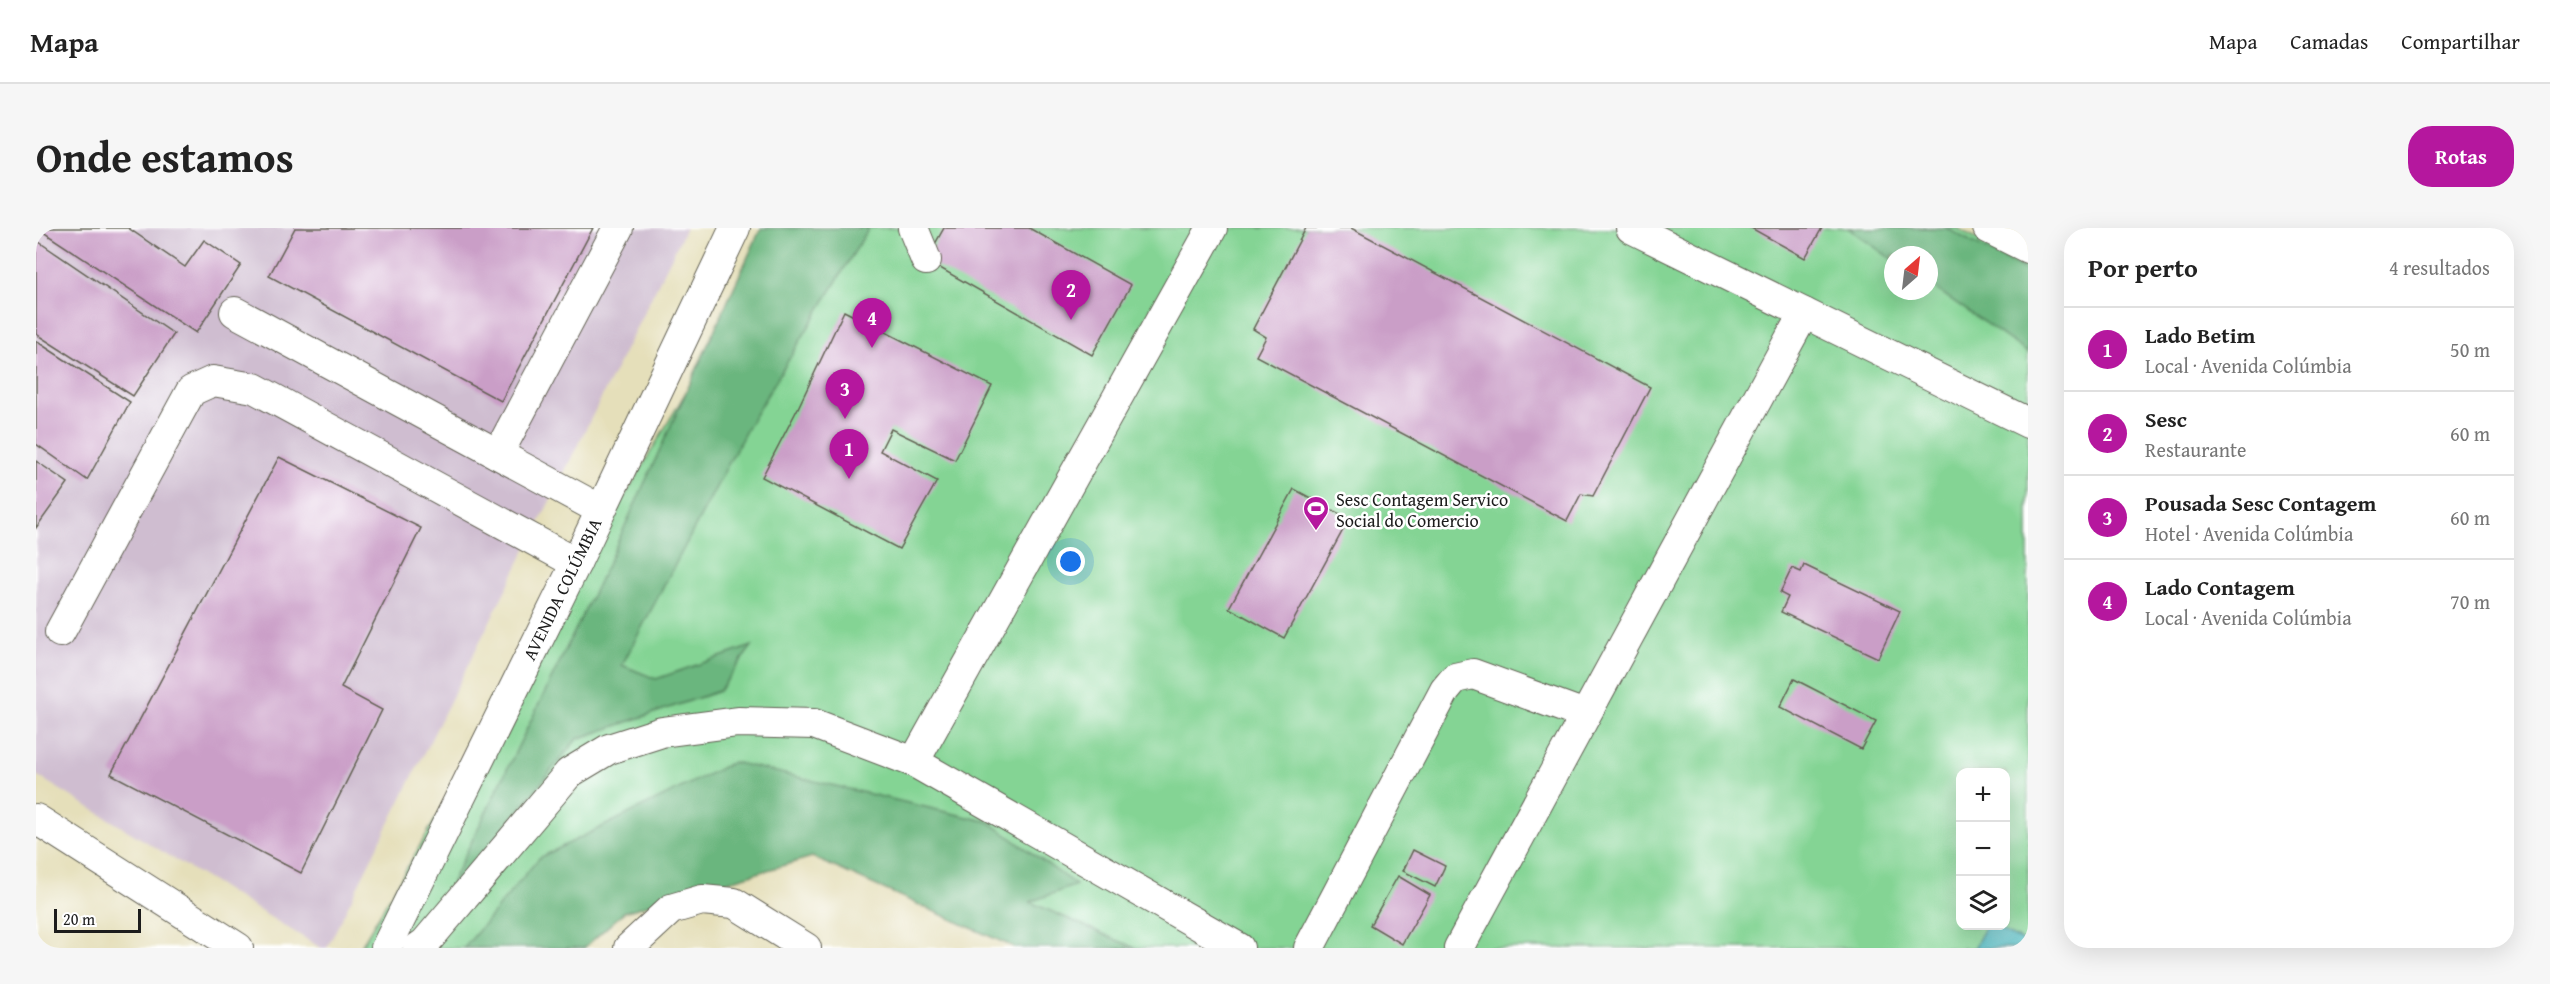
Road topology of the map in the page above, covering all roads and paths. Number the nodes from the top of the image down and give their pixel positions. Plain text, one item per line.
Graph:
1 (618, 228) edge
2 (735, 228) edge
3 (913, 228) edge
4 (1212, 228) edge
5 (1631, 228) edge
6 (1988, 228) edge
7 (2028, 248) edge
8 (926, 260) dead end
9 (235, 312) dead end
10 (1804, 313) junction
11 (2028, 423) edge
12 (498, 454) junction
13 (601, 510) junction
14 (576, 563) junction
15 (60, 632) dead end
16 (1586, 715) junction
17 (915, 762) junction
18 (36, 819) edge
19 (238, 948) edge
20 (386, 948) edge
21 (418, 948) edge
22 (629, 948) edge
23 (806, 948) edge
24 (1239, 948) edge
25 (1309, 948) edge
26 (1459, 948) edge

1 - 12 street
2 - 13 street, AVENIDA COLÚMBIA
3 - 8 street
4 - 17 street
5 - 10 street
6 - 7 street
9 - 12 street
10 - 11 street
10 - 16 street
12 - 13 street
13 - 14 street, AVENIDA COLÚMBIA
14 - 15 street
14 - 20 street, AVENIDA COLÚMBIA
16 - 25 street
16 - 26 street
17 - 21 street
17 - 24 street
18 - 19 street
22 - 23 street

